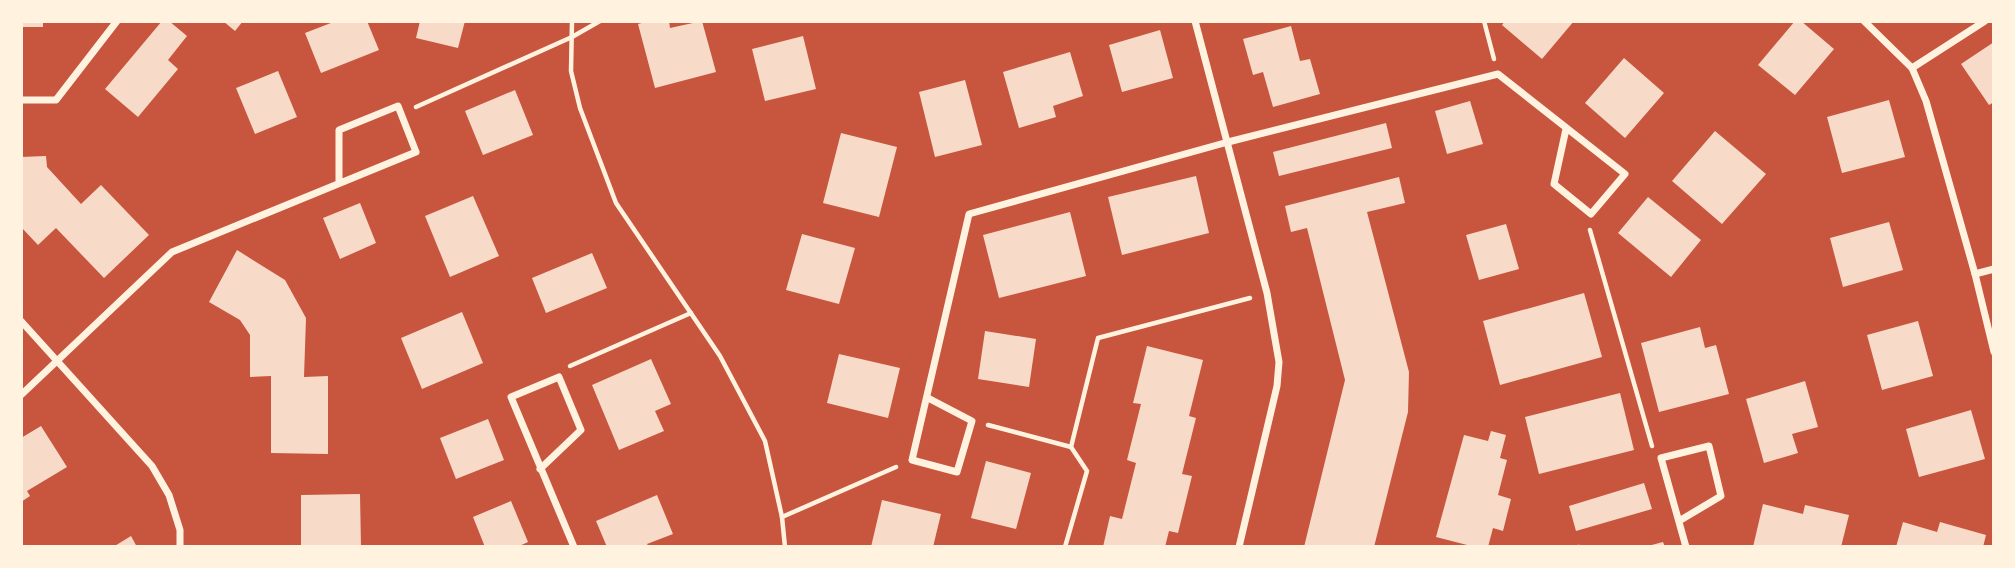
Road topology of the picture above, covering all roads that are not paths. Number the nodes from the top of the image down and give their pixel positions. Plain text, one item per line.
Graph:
1 (117, 21) edge
2 (1195, 21) edge
3 (1864, 21) edge
4 (1986, 21) edge
5 (1912, 68) junction
6 (21, 100) edge
7 (1566, 129) junction
8 (1228, 142) junction
9 (339, 183) junction
10 (1994, 269) edge
11 (1975, 274) junction
12 (21, 321) edge
13 (1994, 352) edge
14 (58, 360) junction
15 (21, 396) edge
16 (928, 398) junction
17 (540, 468) junction
18 (1679, 521) junction
19 (180, 547) edge
20 (574, 547) edge
21 (1239, 547) edge
22 (1686, 547) edge

1 - 6 street
2 - 8 street
3 - 5 street
4 - 5 street
5 - 11 street
7 - 7 street
7 - 8 street
8 - 16 street
8 - 21 street
9 - 9 street
9 - 14 street
10 - 11 street
11 - 13 street
12 - 14 street
14 - 15 street
14 - 19 street
16 - 16 street
17 - 17 street
17 - 20 street
18 - 18 street
18 - 22 street

